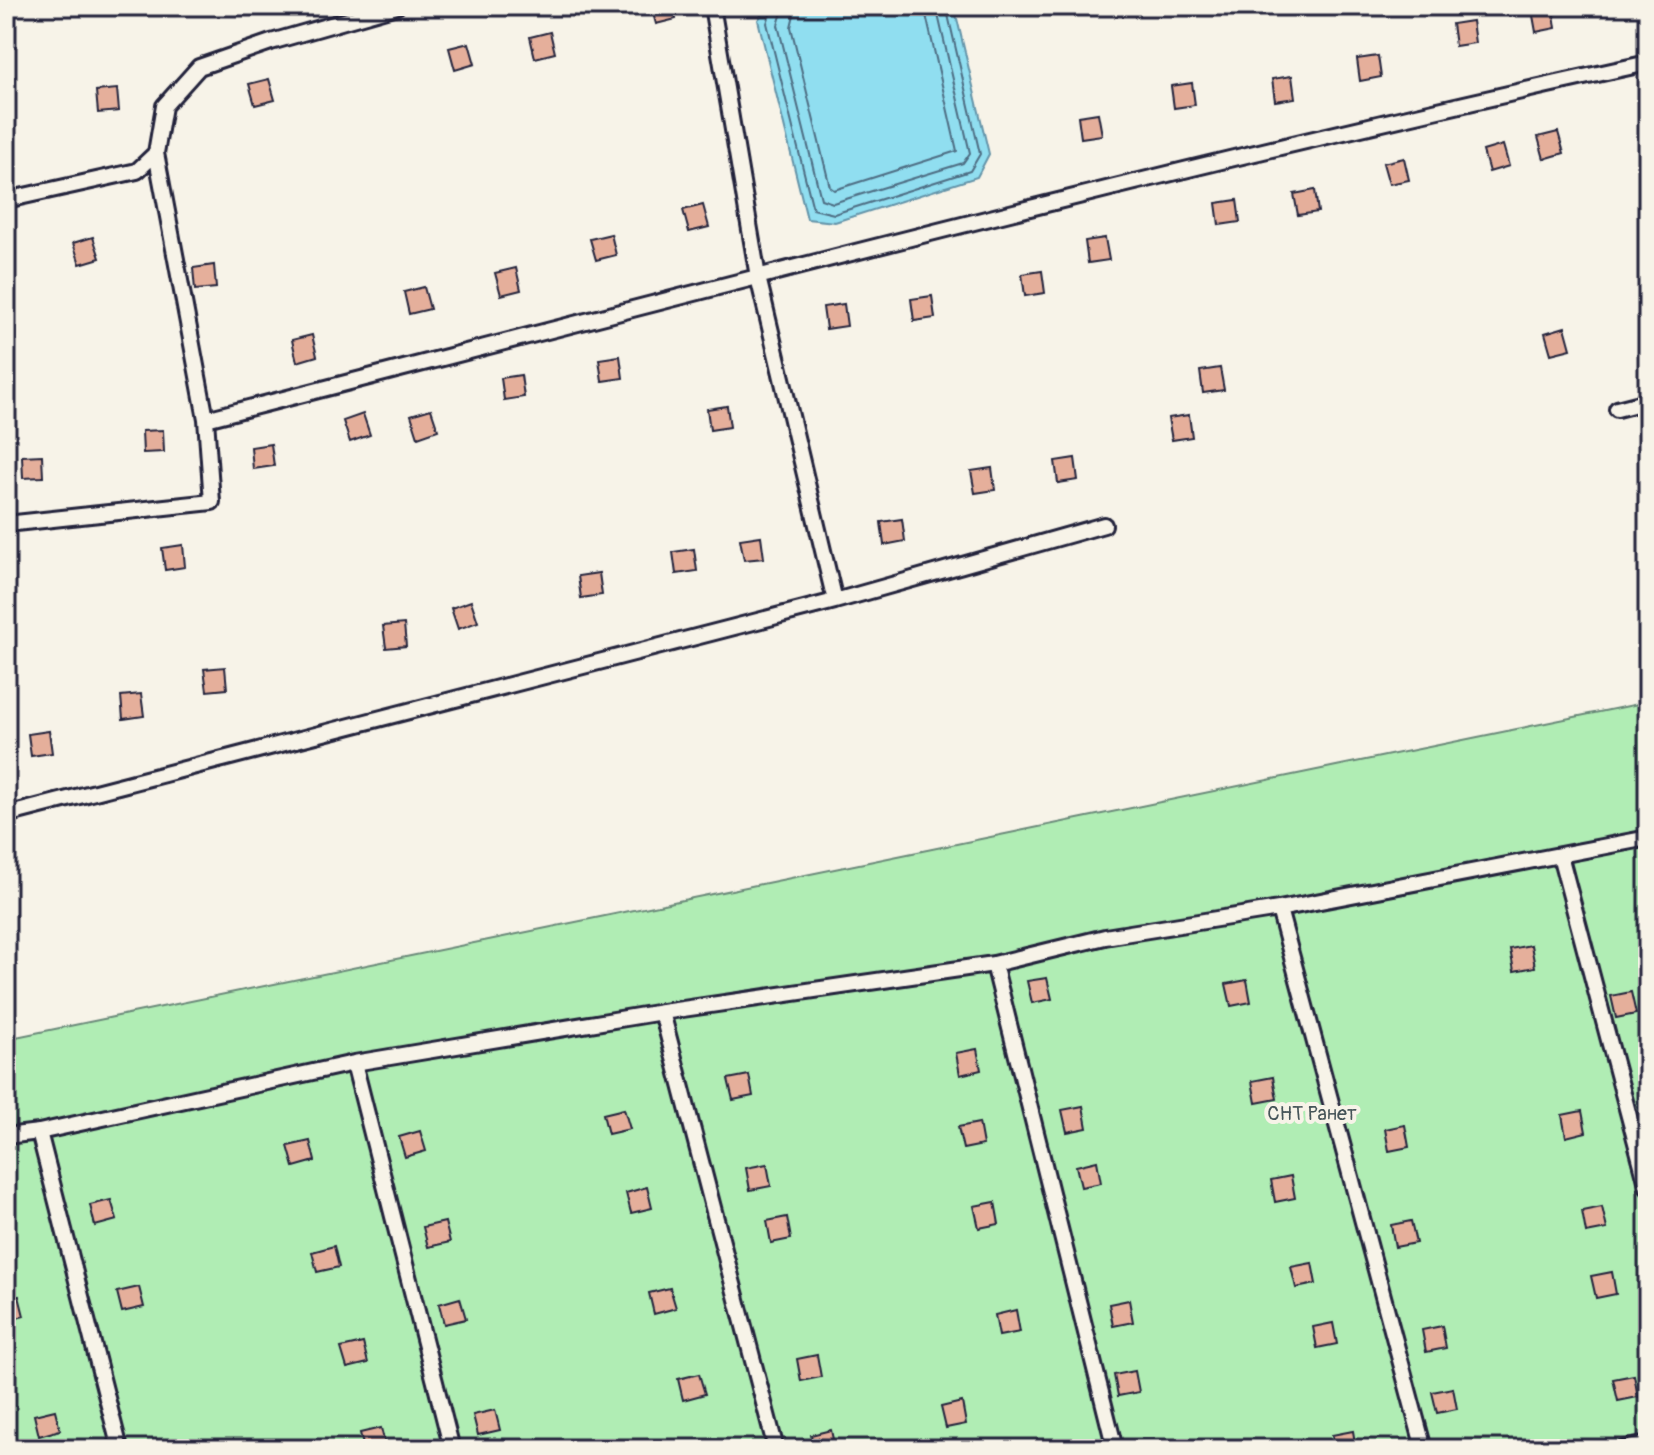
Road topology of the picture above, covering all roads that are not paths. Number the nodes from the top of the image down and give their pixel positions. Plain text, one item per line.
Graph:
1 (397, 6) edge
2 (712, 6) edge
3 (1648, 63) edge
4 (156, 153) junction
5 (6, 200) edge
6 (758, 277) junction
7 (1648, 401) edge
8 (1617, 409) dead end
9 (206, 419) junction
10 (6, 524) edge
11 (1104, 525) dead end
12 (835, 601) junction
13 (6, 815) edge
14 (1648, 838) edge
15 (1560, 855) junction
16 (1279, 909) junction
17 (994, 964) junction
18 (662, 1012) junction
19 (354, 1063) junction
20 (39, 1132) junction
21 (6, 1136) edge
22 (1648, 1188) edge
23 (1648, 1444) edge
24 (120, 1449) edge
25 (452, 1449) edge
26 (776, 1449) edge
27 (1115, 1449) edge
28 (1424, 1449) edge
29 (1623, 1449) edge

1 - 4 lane
2 - 6 lane
3 - 6 lane
4 - 5 lane
4 - 9 lane
6 - 9 lane
6 - 12 lane
7 - 8 lane
9 - 10 lane
11 - 12 lane
12 - 13 lane
14 - 15 lane
15 - 16 lane
15 - 22 lane
16 - 17 lane
16 - 28 lane
17 - 18 lane
17 - 27 lane
18 - 19 lane
18 - 26 lane
19 - 20 lane
19 - 25 lane
20 - 21 lane
20 - 24 lane
23 - 29 lane

